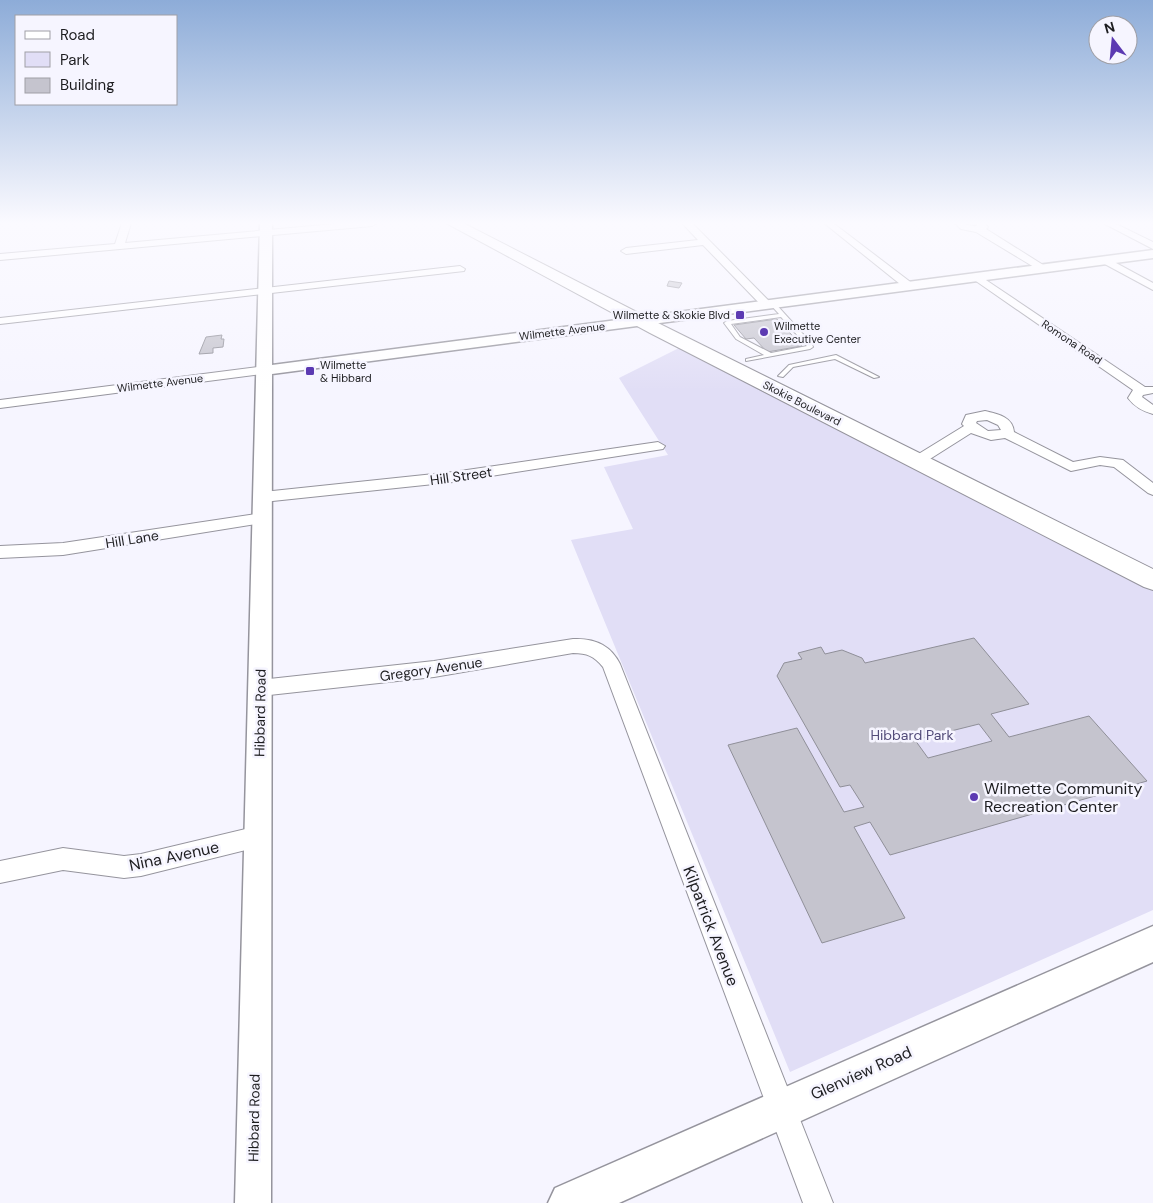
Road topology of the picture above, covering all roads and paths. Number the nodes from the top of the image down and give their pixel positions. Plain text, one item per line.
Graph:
1 (265, 279) edge
2 (375, 279) edge
3 (561, 279) edge
4 (584, 279) edge
5 (744, 279) edge
6 (900, 279) edge
7 (960, 279) edge
8 (979, 279) edge
9 (1139, 279) edge
10 (909, 286) junction
11 (1153, 287) edge
12 (265, 291) junction
13 (769, 304) junction
14 (783, 315) junction
15 (663, 318) junction
16 (0, 321) edge
17 (640, 321) junction
18 (769, 355) junction
19 (748, 360) junction
20 (265, 370) junction
21 (781, 376) junction
22 (876, 377) dead end
23 (1148, 391) edge
24 (0, 404) edge
25 (1153, 410) edge
26 (972, 427) junction
27 (1006, 433) junction
28 (658, 446) dead end
29 (925, 456) junction
30 (1153, 490) edge
31 (263, 508) junction
32 (0, 552) edge
33 (1153, 561) edge
34 (1153, 580) edge
35 (600, 651) joint
36 (260, 688) junction
37 (258, 837) junction
38 (0, 872) edge
39 (1153, 944) edge
40 (781, 1108) junction
41 (253, 1203) edge
42 (570, 1203) edge
43 (818, 1203) edge

1 - 12 street, Hibbard Road
2 - 12 street
3 - 17 main road, Skokie Boulevard
4 - 15 main road, Skokie Boulevard
5 - 13 street
6 - 10 street
7 - 10 street, Wilmette Avenue
8 - 23 street, Romona Road
9 - 11 street
10 - 13 street, Wilmette Avenue
12 - 16 street
12 - 20 street, Hibbard Road
13 - 14 lane
13 - 15 street, Wilmette Avenue
14 - 18 lane
14 - 18 lane
15 - 17 street, Wilmette Avenue
15 - 19 main road, Skokie Boulevard
17 - 20 street, Wilmette Avenue
17 - 29 main road, Skokie Boulevard
18 - 19 lane
19 - 21 main road, Skokie Boulevard
20 - 24 street, Wilmette Avenue
20 - 31 street, Hibbard Road
21 - 22 lane
21 - 29 main road, Skokie Boulevard
23 - 25 street, Romona Road
26 - 27 street
26 - 27 street
26 - 29 street
27 - 30 street
28 - 31 street, Hill Street
29 - 33 main road, Skokie Boulevard
29 - 34 main road, Skokie Boulevard
31 - 32 street, Hill Lane
31 - 36 street, Hibbard Road
35 - 36 street, Gregory Avenue
35 - 40 street, Kilpatrick Avenue
36 - 37 street, Hibbard Road
37 - 38 street, Nina Avenue
37 - 41 street, Hibbard Road
39 - 40 main road, Glenview Road
40 - 42 main road, Glenview Road
40 - 43 street, Kilpatrick Avenue

